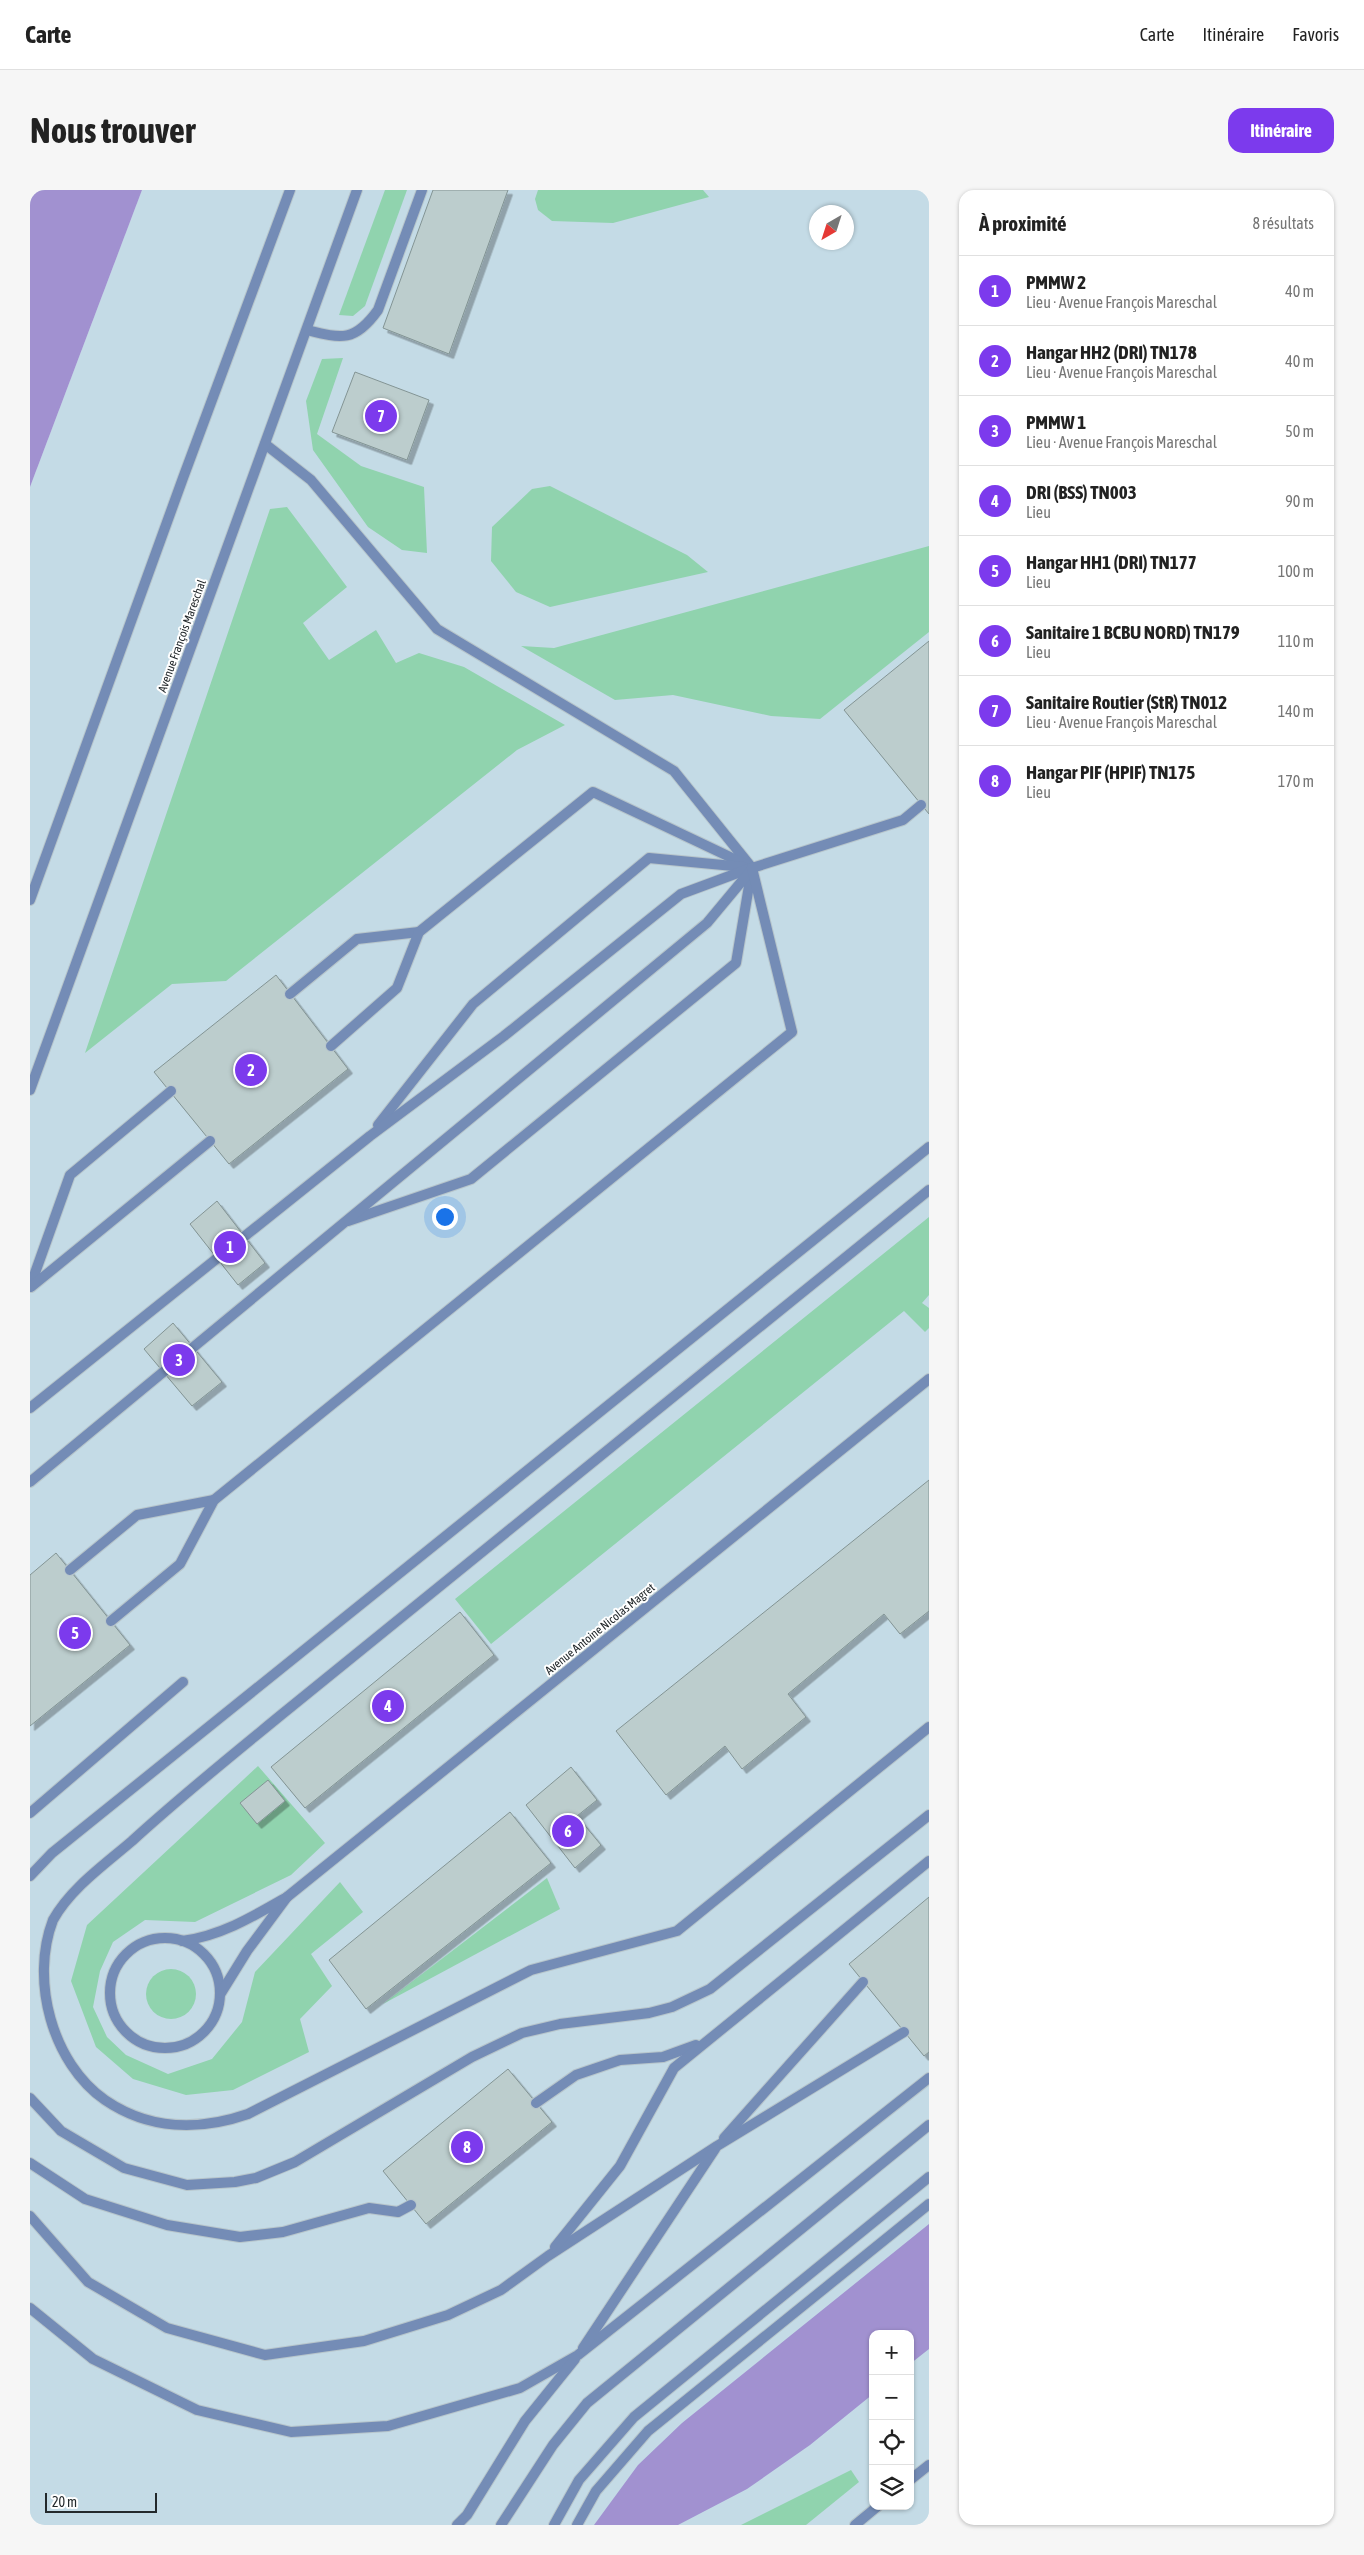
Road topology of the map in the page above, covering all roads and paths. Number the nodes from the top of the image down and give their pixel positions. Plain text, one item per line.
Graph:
1 (290, 190) edge
2 (358, 190) edge
3 (422, 190) edge
4 (306, 330) junction
5 (265, 444) junction
6 (921, 805) dead end
7 (752, 868) junction
8 (30, 900) edge
9 (419, 932) junction
10 (290, 994) dead end
11 (331, 1046) dead end
12 (30, 1090) edge
13 (171, 1092) dead end
14 (370, 1136) junction
15 (210, 1141) dead end
16 (929, 1147) edge
17 (929, 1190) edge
18 (348, 1221) junction
19 (30, 1287) edge
20 (929, 1379) edge
21 (30, 1408) edge
22 (30, 1482) edge
23 (214, 1500) junction
24 (70, 1570) dead end
25 (111, 1621) dead end
26 (183, 1682) dead end
27 (929, 1727) edge
28 (30, 1814) edge
29 (929, 1815) edge
30 (929, 1861) edge
31 (30, 1876) edge
32 (287, 1897) junction
33 (181, 1941) junction
34 (863, 1982) dead end
35 (220, 1993) junction
36 (904, 2032) dead end
37 (703, 2043) junction
38 (929, 2078) edge
39 (30, 2098) edge
40 (536, 2103) dead end
41 (929, 2125) edge
42 (717, 2146) junction
43 (30, 2163) edge
44 (929, 2177) edge
45 (929, 2204) edge
46 (411, 2206) dead end
47 (30, 2216) edge
48 (548, 2256) junction
49 (30, 2308) edge
50 (578, 2355) junction
51 (929, 2465) edge
52 (914, 2477) edge
53 (873, 2510) edge
54 (457, 2525) edge
55 (501, 2525) edge
56 (554, 2525) edge
57 (578, 2525) edge
58 (855, 2525) edge

1 - 8 street
2 - 4 street, Avenue François Mareschal
3 - 4 street
4 - 5 street, Avenue François Mareschal
5 - 7 street
5 - 12 street, Avenue François Mareschal
6 - 7 street
7 - 9 street
7 - 14 street
7 - 14 street
7 - 18 street
7 - 18 street
7 - 23 street
9 - 10 street
9 - 11 street
13 - 19 street
14 - 21 street
15 - 19 street
16 - 31 street
17 - 27 street
18 - 22 street
20 - 32 street, Avenue Antoine Nicolas Magret
23 - 24 street
23 - 25 street
26 - 28 street
29 - 39 street
30 - 37 street
32 - 33 street, Avenue Antoine Nicolas Magret
32 - 35 street, Avenue Antoine Nicolas Magret
33 - 35 street, Avenue Antoine Nicolas Magret
33 - 35 street, Avenue Antoine Nicolas Magret
34 - 42 street
36 - 42 street
37 - 40 street
37 - 48 street
38 - 50 street
41 - 55 street
42 - 48 street
42 - 50 street
43 - 46 street
44 - 56 street
45 - 57 street
47 - 48 street
49 - 50 street
50 - 54 street
51 - 52 street
53 - 58 street

